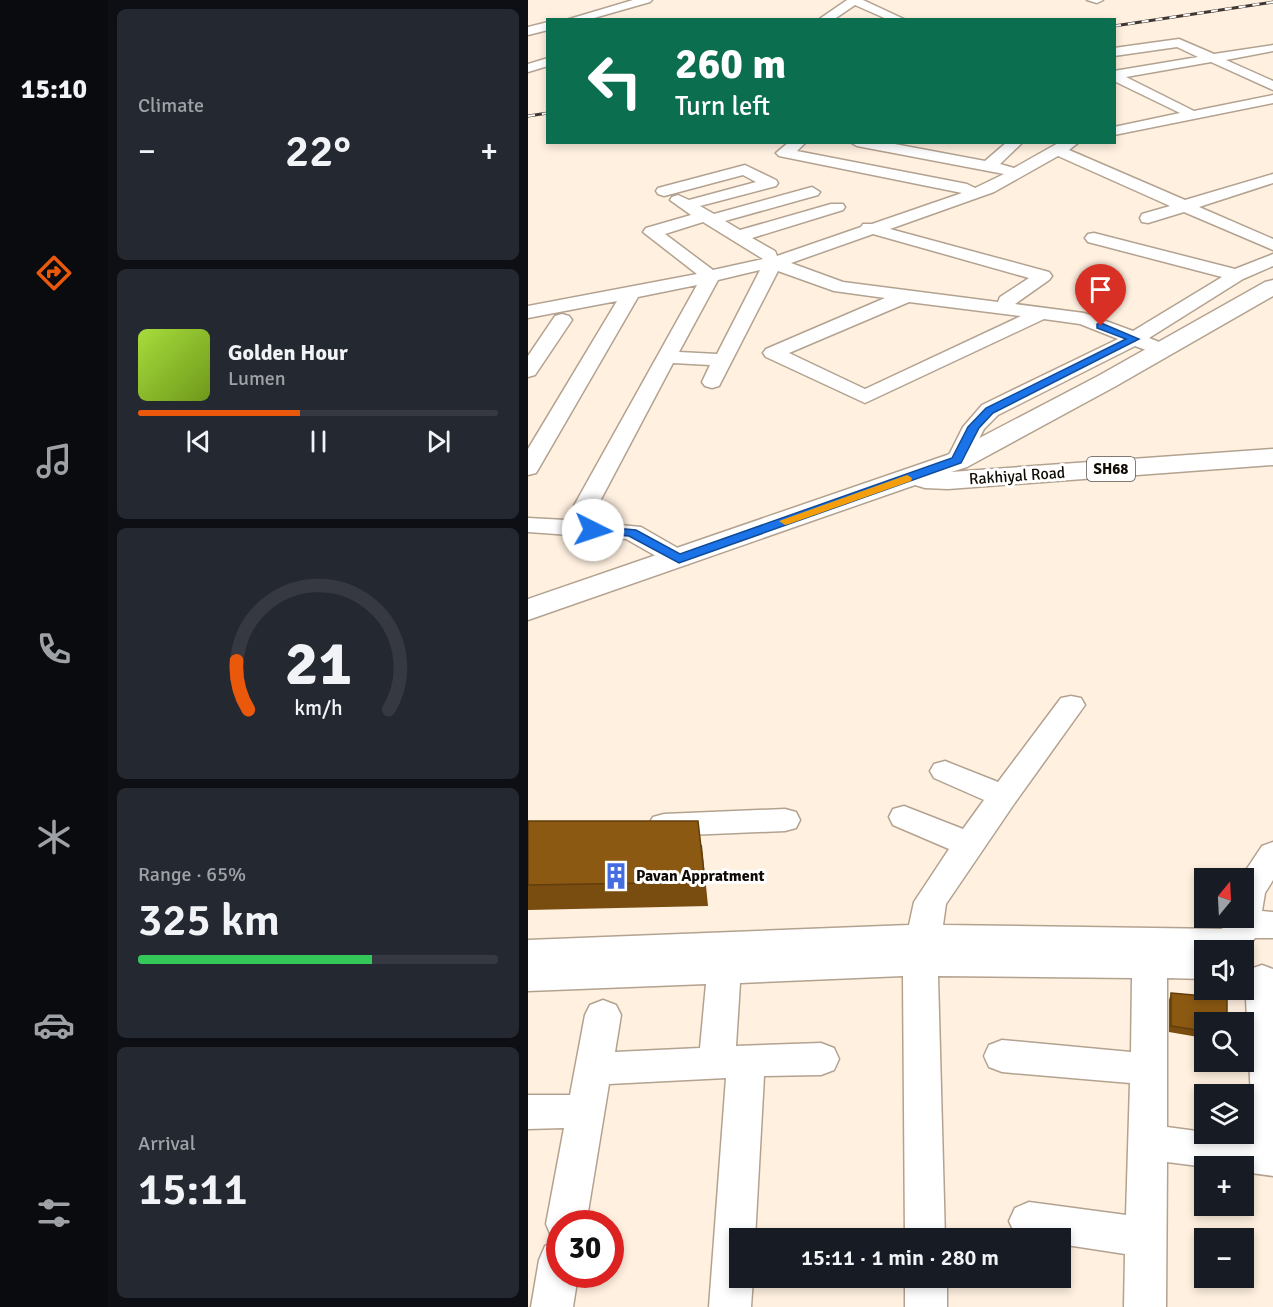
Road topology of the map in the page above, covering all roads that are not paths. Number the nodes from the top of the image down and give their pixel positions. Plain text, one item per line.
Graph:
1 (646, 0) edge
2 (854, 0) edge
3 (579, 18) edge
4 (827, 18) edge
5 (895, 18) edge
6 (545, 28) edge
7 (528, 31) edge
8 (1272, 48) edge
9 (1116, 52) edge
10 (1212, 58) junction
11 (546, 63) edge
12 (528, 68) edge
13 (1116, 76) edge
14 (1116, 77) edge
15 (1273, 86) edge
16 (1273, 97) edge
17 (1237, 104) junction
18 (1188, 112) junction
19 (1262, 116) dead end
20 (1116, 125) edge
21 (1116, 131) edge
22 (796, 144) edge
23 (869, 144) edge
24 (1062, 145) edge
25 (1011, 147) edge
26 (982, 148) dead end
27 (774, 157) junction
28 (990, 165) junction
29 (745, 170) junction
30 (1008, 170) junction
31 (1271, 177) dead end
32 (967, 189) junction
33 (812, 192) dead end
34 (687, 205) junction
35 (1184, 206) junction
36 (837, 207) dead end
37 (709, 218) junction
38 (1148, 218) dead end
39 (869, 228) junction
40 (739, 236) junction
41 (1094, 238) dead end
42 (1273, 244) edge
43 (771, 259) junction
44 (1273, 259) edge
45 (707, 274) junction
46 (1237, 275) junction
47 (1273, 287) edge
48 (631, 293) junction
49 (907, 296) junction
50 (1007, 301) dead end
51 (528, 305) edge
52 (1273, 305) edge
53 (528, 312) edge
54 (1042, 314) junction
55 (562, 320) dead end
56 (1134, 339) junction
57 (1160, 349) junction
58 (667, 357) junction
59 (722, 360) junction
60 (528, 371) edge
61 (712, 381) dead end
62 (1273, 436) edge
63 (1273, 457) edge
64 (989, 464) junction
65 (528, 468) edge
66 (952, 471) junction
67 (528, 525) edge
68 (574, 528) junction
69 (679, 559) junction
70 (528, 610) edge
71 (528, 626) edge
72 (1071, 705) dead end
73 (945, 771) dead end
74 (1003, 796) junction
75 (904, 817) dead end
76 (785, 820) dead end
77 (633, 827) edge
78 (968, 844) junction
79 (1273, 854) edge
80 (1251, 940) edge
81 (922, 950) junction
82 (1194, 953) edge
83 (528, 954) edge
84 (1150, 965) junction
85 (1194, 965) edge
86 (724, 970) junction
87 (528, 977) edge
88 (1254, 980) edge
89 (603, 1015) dead end
90 (1002, 1056) dead end
91 (821, 1059) dead end
92 (732, 1061) junction
93 (592, 1069) junction
94 (1148, 1069) junction
95 (585, 1111) junction
96 (528, 1112) edge
97 (1148, 1142) junction
98 (1273, 1148) edge
99 (1273, 1158) edge
100 (568, 1210) edge
101 (1029, 1221) dead end
102 (925, 1228) edge
103 (1146, 1237) junction
104 (555, 1288) edge
105 (926, 1288) edge
106 (552, 1307) edge
107 (730, 1307) edge
108 (926, 1307) edge
109 (1145, 1307) edge

1 - 3 street
2 - 4 street
2 - 5 street
6 - 7 street
8 - 10 street
9 - 10 street
10 - 13 street
10 - 15 street
11 - 12 street
14 - 18 street
16 - 17 street
17 - 18 street
17 - 19 street
17 - 21 street
18 - 20 street
22 - 27 street
23 - 28 street
24 - 30 street
24 - 35 street
24 - 39 street
25 - 26 street
25 - 28 street
27 - 29 street
27 - 32 street
28 - 30 street
29 - 34 street
29 - 34 street
30 - 32 street
31 - 35 street
32 - 43 street
33 - 37 street
34 - 37 street
35 - 38 street
35 - 42 street
36 - 40 street
37 - 40 street
37 - 45 street
39 - 43 street
39 - 50 street
40 - 43 street
41 - 46 street
43 - 45 street
43 - 49 street
43 - 59 street
44 - 46 street
45 - 48 street
45 - 51 street
45 - 58 street
46 - 56 street
47 - 57 main road
48 - 53 street
48 - 65 street
49 - 54 street
49 - 54 street
52 - 64 main road
54 - 56 street
55 - 60 street
56 - 57 street
56 - 66 street
57 - 66 main road
58 - 59 street
58 - 68 street
59 - 61 street
62 - 64 main road, SH68
63 - 66 main road, Rakhiyal Road / SH68
64 - 66 main road
66 - 69 main road
66 - 71 main road
67 - 68 street
68 - 69 street
69 - 70 main road
72 - 74 street
73 - 74 street
74 - 78 street
75 - 78 street
76 - 77 street
78 - 81 street
79 - 80 street
81 - 82 street
81 - 83 street
81 - 84 street
81 - 86 street
81 - 102 street
84 - 85 street
84 - 94 street
86 - 87 street
86 - 92 street
88 - 98 street
89 - 93 street
90 - 94 street
91 - 92 street
92 - 93 street
92 - 107 street
93 - 95 street
94 - 97 street
95 - 96 street
95 - 100 street
97 - 99 street
97 - 103 street
101 - 103 street
103 - 109 street
104 - 106 street
105 - 108 street

